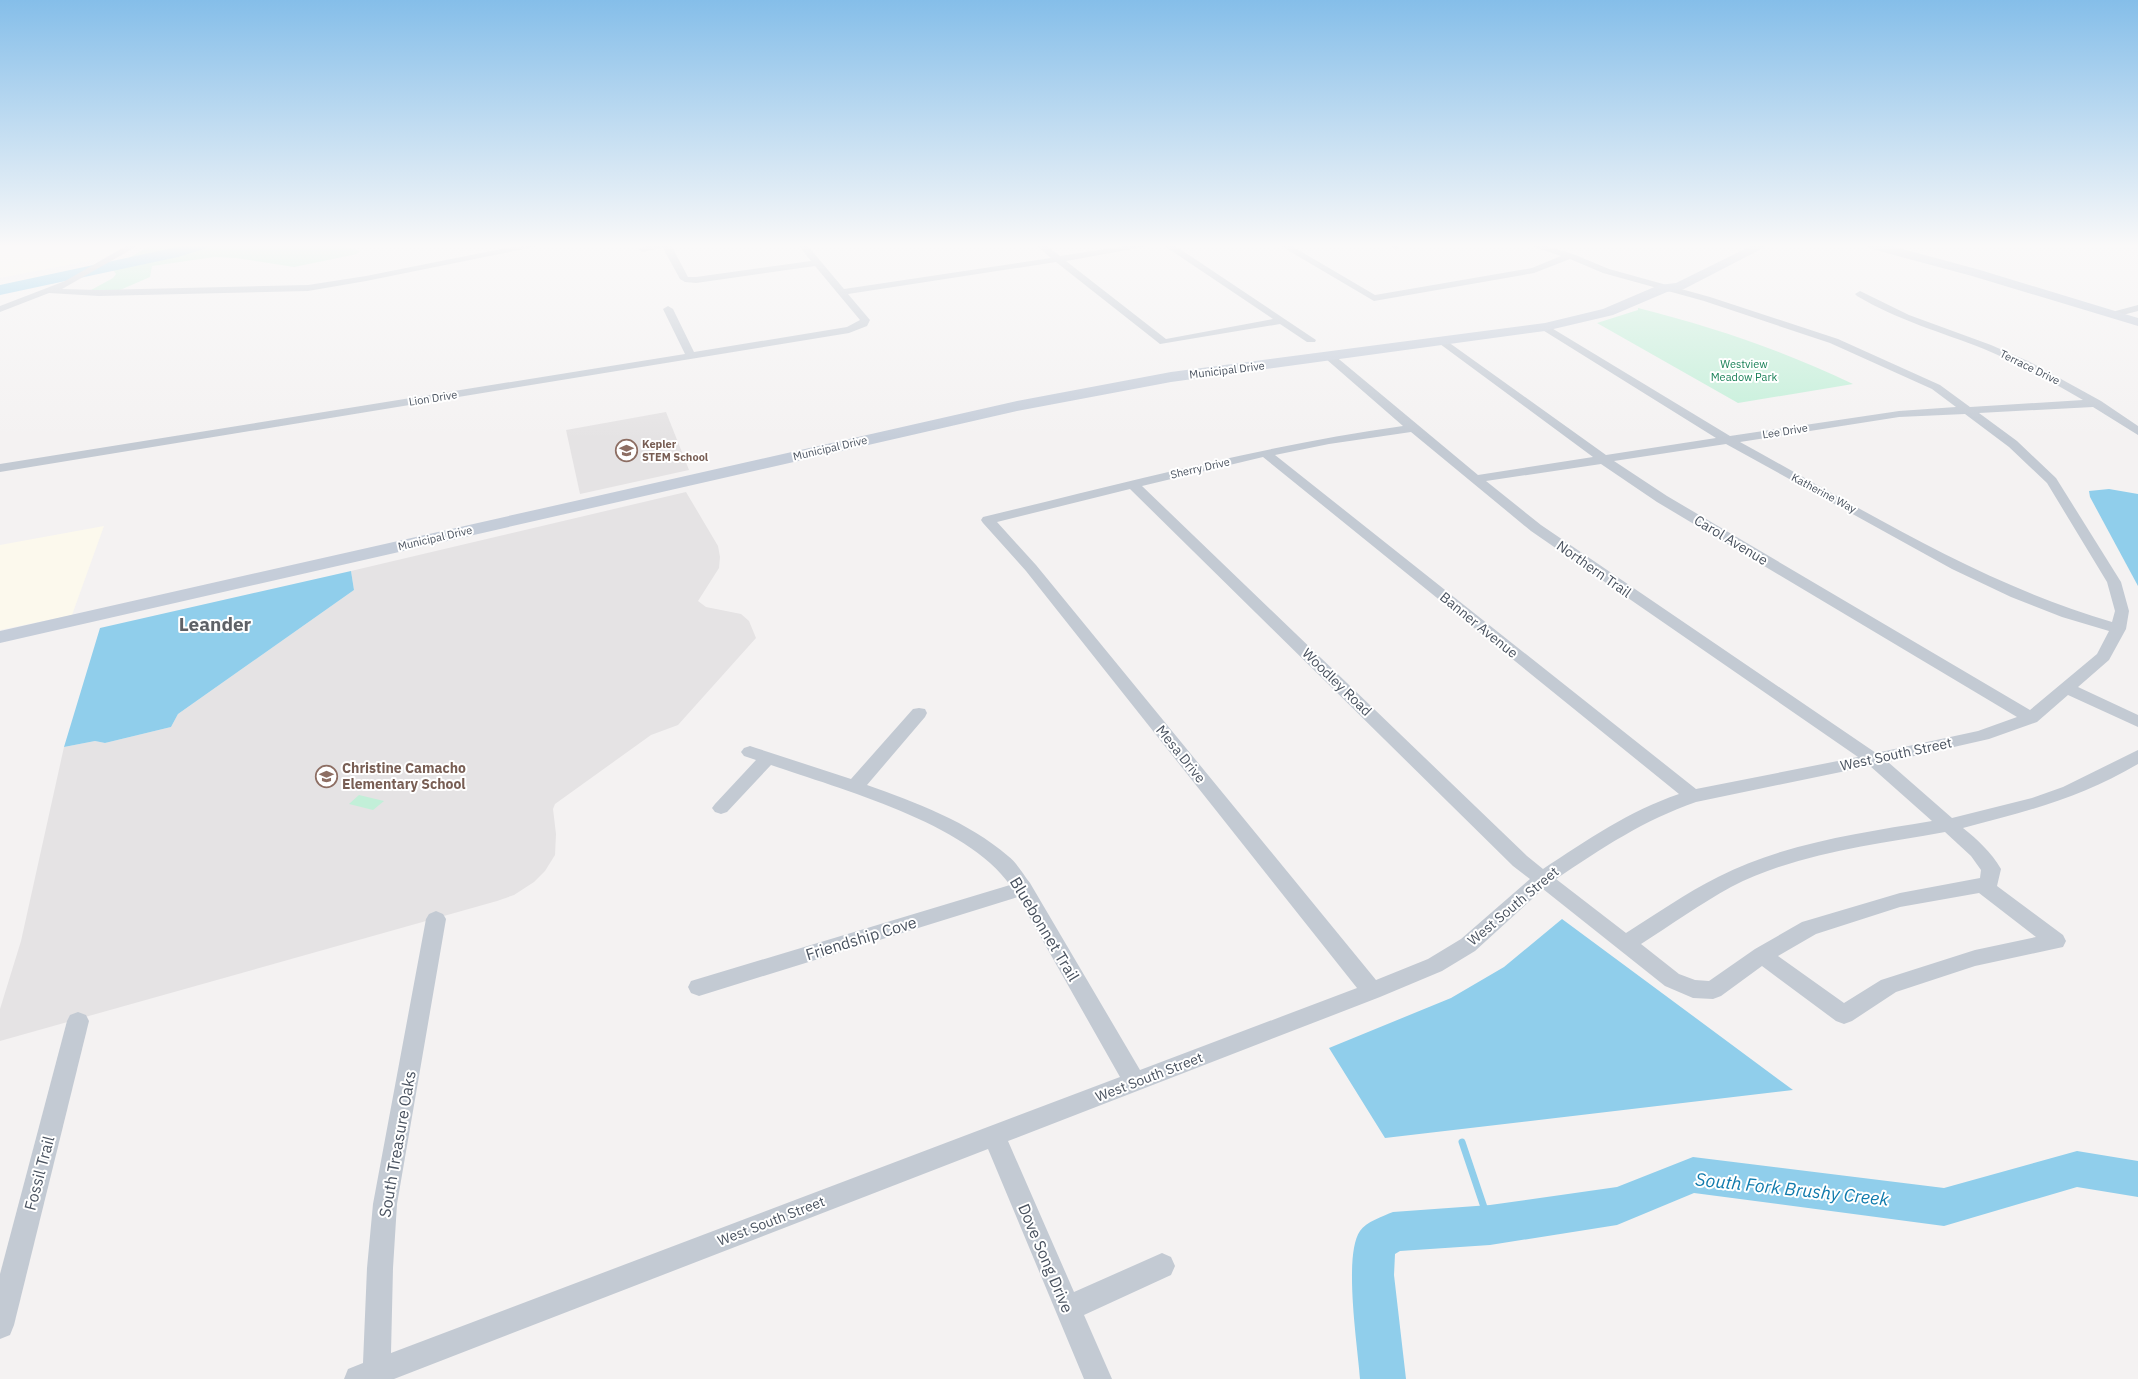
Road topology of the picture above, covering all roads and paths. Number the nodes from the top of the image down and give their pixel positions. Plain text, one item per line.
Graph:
1 (669, 309) edge
2 (856, 309) edge
3 (1122, 309) edge
4 (1263, 309) edge
5 (1616, 309) edge
6 (1739, 309) edge
7 (1887, 309) edge
8 (2099, 309) edge
9 (2133, 309) edge
10 (2115, 314) junction
11 (1281, 321) junction
12 (2138, 322) edge
13 (1546, 327) junction
14 (1311, 340) dead end
15 (1444, 342) junction
16 (691, 356) junction
17 (1330, 357) junction
18 (2096, 403) junction
19 (1968, 409) junction
20 (1413, 428) junction
21 (2138, 431) edge
22 (1727, 440) junction
23 (1265, 453) junction
24 (1604, 460) junction
25 (0, 468) edge
26 (1476, 479) junction
27 (1132, 484) junction
28 (988, 520) joint
29 (2118, 628) junction
30 (0, 637) edge
31 (2067, 688) junction
32 (919, 713) dead end
33 (2030, 718) junction
34 (2138, 722) edge
35 (750, 752) dead end
36 (2138, 756) edge
37 (768, 758) junction
38 (1874, 760) junction
39 (853, 788) junction
40 (1693, 796) junction
41 (721, 808) dead end
42 (1949, 826) junction
43 (1542, 879) junction
44 (1982, 885) junction
45 (1023, 888) junction
46 (436, 919) dead end
47 (1626, 943) junction
48 (1762, 956) junction
49 (699, 988) dead end
50 (1372, 991) junction
51 (78, 1021) dead end
52 (1135, 1082) junction
53 (994, 1136) junction
54 (1162, 1266) dead end
55 (1068, 1308) junction
56 (0, 1324) edge
57 (370, 1377) edge
58 (1098, 1379) edge

1 - 16 street
2 - 16 street, Lion Drive
3 - 11 street
4 - 11 street
5 - 13 street, Municipal Drive
6 - 19 street, West South Street
7 - 18 street, Terrace Drive
8 - 10 street
9 - 10 street
10 - 12 street
11 - 14 street
13 - 15 street, Municipal Drive
13 - 22 street, Katherine Way
15 - 17 street, Municipal Drive
15 - 24 street, Carol Avenue
16 - 25 street, Lion Drive
17 - 20 street, Northern Trail
17 - 30 street, Municipal Drive
18 - 19 street, Lee Drive
18 - 21 street, Terrace Drive
19 - 22 street, Lee Drive
19 - 29 street, West South Street
20 - 23 street, Sherry Drive
20 - 26 street, Northern Trail
22 - 24 street, Lee Drive
22 - 29 street, Katherine Way
23 - 27 street, Sherry Drive
23 - 40 street, Banner Avenue
24 - 26 street, Lee Drive
24 - 33 street, Carol Avenue
26 - 38 street, Northern Trail
27 - 28 street, Sherry Drive
27 - 43 street, Woodley Road
28 - 50 street, Mesa Drive
29 - 31 street, West South Street
31 - 33 street, West South Street
31 - 34 street
32 - 39 street
33 - 38 street, West South Street
35 - 37 street, Bluebonnet Trail
36 - 42 street
37 - 39 street, Bluebonnet Trail
37 - 41 street
38 - 40 street, West South Street
38 - 42 street
39 - 45 street, Bluebonnet Trail
40 - 43 street, West South Street
42 - 44 street
42 - 47 street
43 - 47 street
43 - 50 street, West South Street
44 - 48 street
44 - 48 street
45 - 49 street, Friendship Cove
45 - 52 street, Bluebonnet Trail
46 - 57 street, South Treasure Oaks
47 - 48 street
50 - 52 street, West South Street
51 - 56 street, Fossil Trail
52 - 53 street, West South Street
53 - 55 street, Dove Song Drive
53 - 57 street, West South Street
54 - 55 street
55 - 58 street, Dove Song Drive

